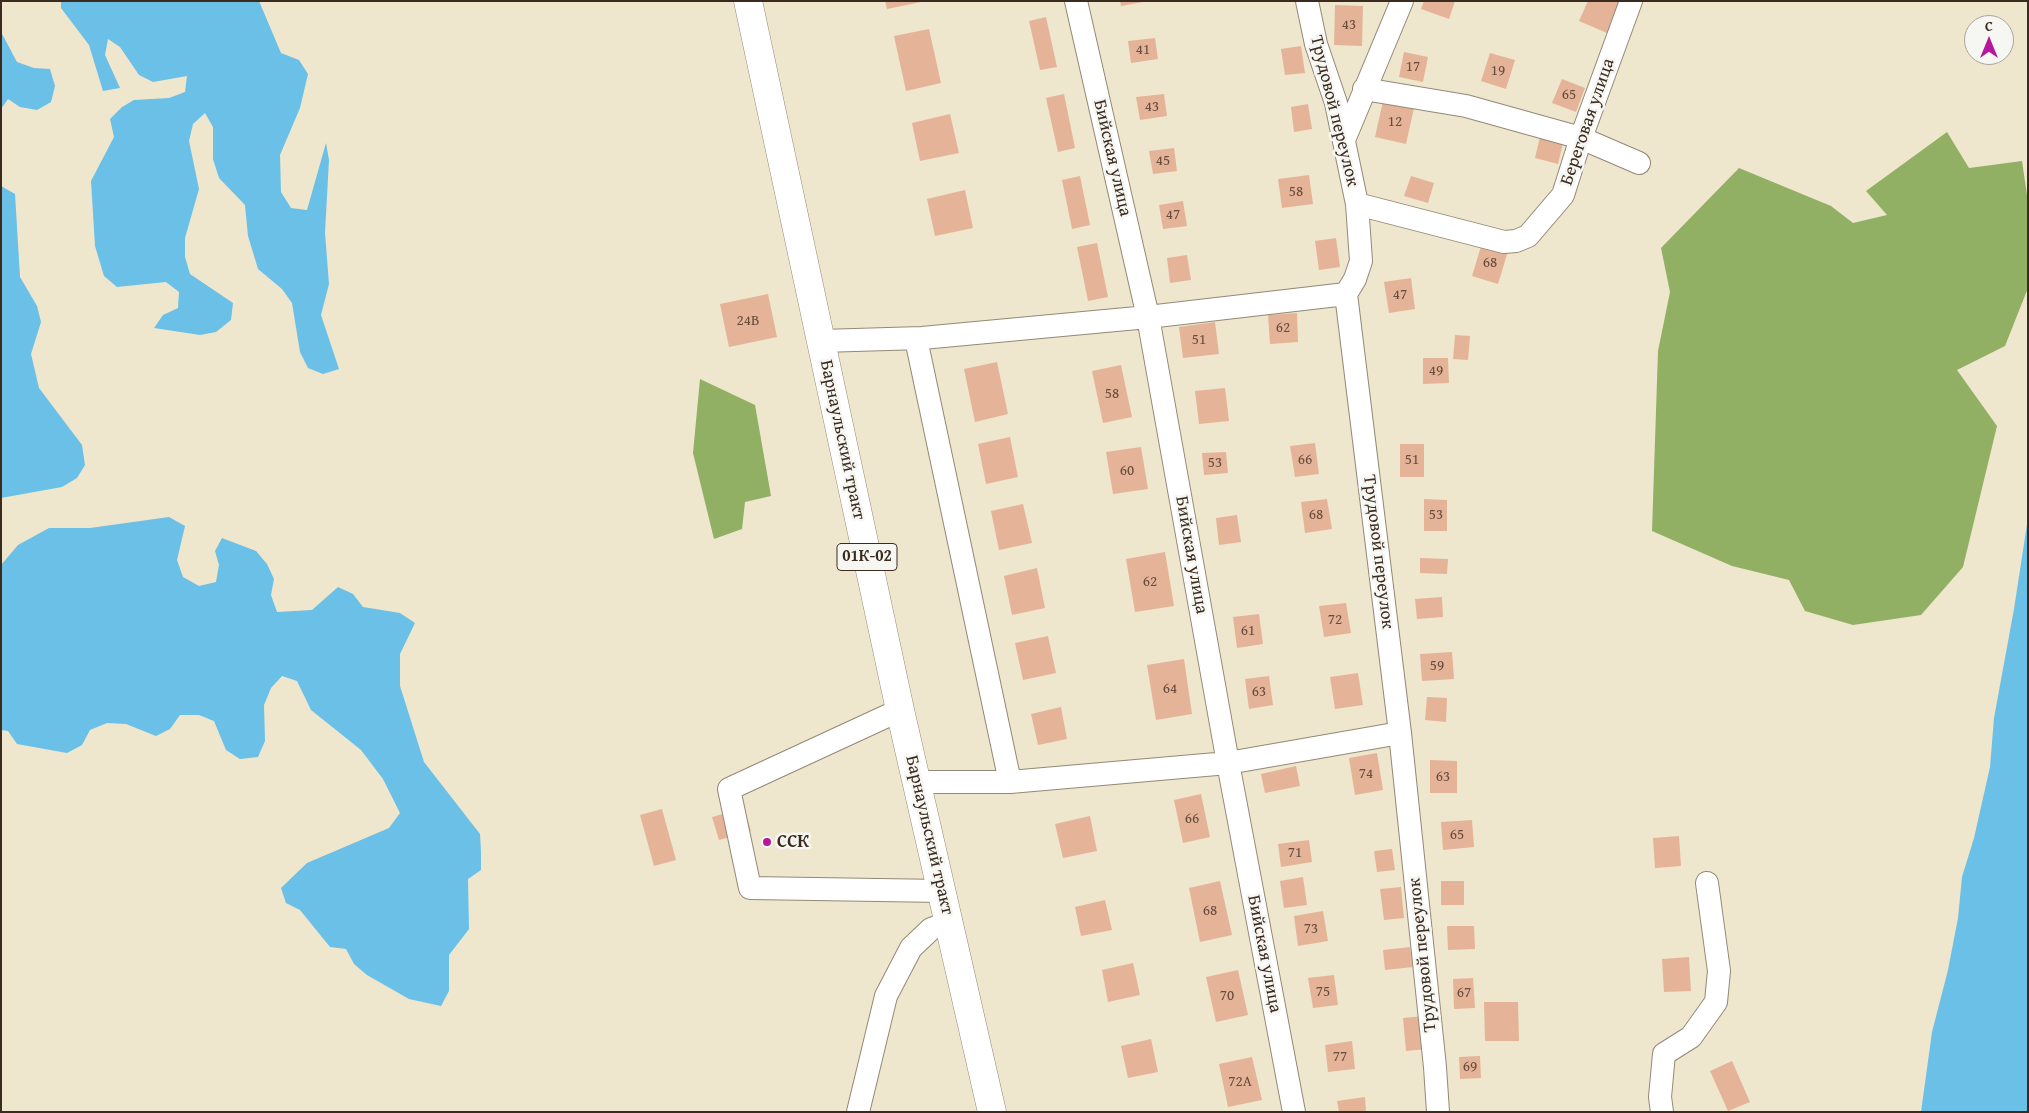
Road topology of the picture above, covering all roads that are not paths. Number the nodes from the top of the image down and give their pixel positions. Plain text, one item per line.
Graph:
1 (748, 1) edge
2 (1076, 1) edge
3 (1307, 1) edge
4 (1402, 1) edge
5 (1632, 1) edge
6 (1364, 89) junction
7 (1581, 138) junction
8 (1344, 140) junction
9 (1639, 163) dead end
10 (1357, 204) junction
11 (1346, 294) junction
12 (1148, 317) junction
13 (916, 339) junction
14 (821, 341) junction
15 (900, 710) junction
16 (1400, 733) junction
17 (1228, 762) junction
18 (917, 782) junction
19 (1010, 782) junction
20 (1707, 883) dead end
21 (943, 891) junction
22 (950, 922) junction
23 (858, 1112) edge
24 (992, 1112) edge
25 (1294, 1112) edge
26 (1438, 1112) edge
27 (1662, 1112) edge

1 - 14 main road, Барнаульский тракт / 01К-02
2 - 12 street, Бийская улица
3 - 8 street, Трудовой переулок
4 - 6 street
5 - 7 street, Береговая улица
6 - 7 street
6 - 8 street
7 - 9 street
7 - 10 street, Береговая улица
8 - 10 street, Трудовой переулок
10 - 11 street, Трудовой переулок
11 - 12 street
11 - 16 street, Трудовой переулок
12 - 13 street
12 - 17 street, Бийская улица
13 - 14 street
13 - 19 street
14 - 15 main road, Барнаульский тракт / 01К-02
15 - 18 main road, Барнаульский тракт / 01К-02
15 - 21 street
16 - 17 street
16 - 26 street, Трудовой переулок
17 - 19 street
17 - 25 street, Бийская улица
18 - 19 street
18 - 21 main road, Барнаульский тракт / 01К-02
20 - 27 street
21 - 22 main road, Барнаульский тракт / 01К-02
22 - 23 street
22 - 24 main road, Барнаульский тракт / 01К-02

